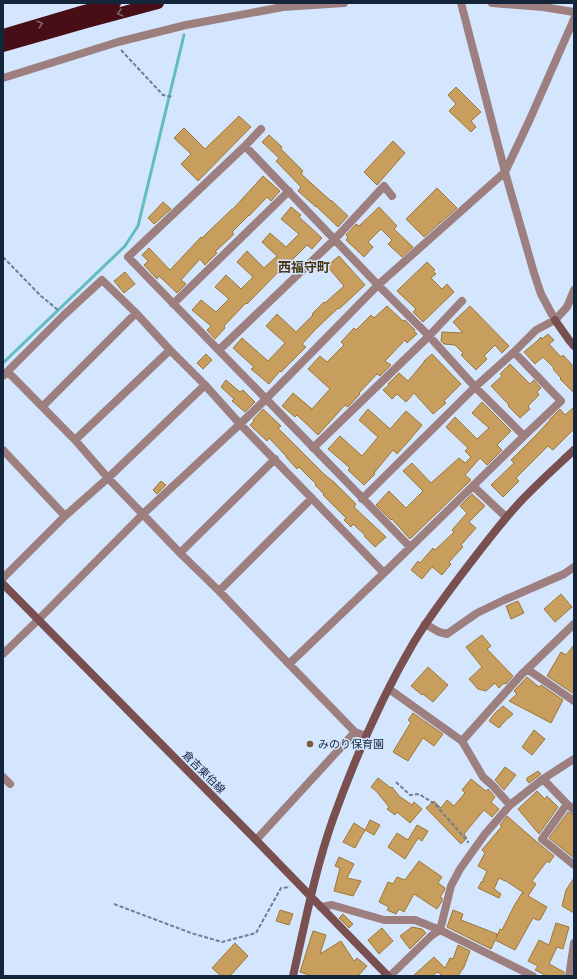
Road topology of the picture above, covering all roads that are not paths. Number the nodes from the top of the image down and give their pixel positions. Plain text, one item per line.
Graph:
1 (114, 3) edge
2 (158, 3) edge
3 (344, 3) edge
4 (461, 3) edge
5 (492, 3) edge
6 (574, 12) edge
7 (574, 19) edge
8 (3, 35) edge
9 (3, 46) edge
10 (3, 78) edge
11 (261, 129) dead end
12 (245, 146) junction
13 (505, 172) junction
14 (288, 191) junction
15 (392, 196) dead end
16 (334, 240) junction
17 (378, 285) junction
18 (574, 290) edge
19 (462, 301) dead end
20 (173, 304) junction
21 (136, 314) junction
22 (555, 320) junction
23 (429, 336) junction
24 (574, 346) edge
25 (170, 350) junction
26 (219, 350) junction
27 (514, 352) junction
28 (5, 374) edge
29 (205, 385) junction
30 (475, 387) junction
31 (266, 399) junction
32 (43, 406) junction
33 (240, 424) junction
34 (524, 436) junction
35 (75, 440) junction
36 (313, 448) junction
37 (3, 450) edge
38 (574, 450) edge
39 (275, 459) junction
40 (108, 478) junction
41 (473, 486) junction
42 (312, 498) junction
43 (362, 499) junction
44 (142, 514) junction
45 (65, 516) junction
46 (506, 517) junction
47 (410, 547) junction
48 (180, 553) junction
49 (574, 568) edge
50 (384, 573) junction
51 (3, 578) edge
52 (3, 584) edge
53 (219, 591) junction
54 (38, 620) junction
55 (425, 624) junction
56 (574, 624) edge
57 (3, 654) edge
58 (289, 664) junction
59 (527, 669) junction
60 (389, 689) junction
61 (574, 701) edge
62 (355, 732) junction
63 (366, 736) junction
64 (462, 741) junction
65 (574, 759) edge
66 (3, 777) edge
67 (543, 779) junction
68 (10, 784) dead end
69 (567, 804) junction
70 (510, 805) junction
71 (574, 810) edge
72 (256, 840) junction
73 (574, 865) edge
74 (311, 897) junction
75 (320, 906) junction
76 (440, 930) junction
77 (574, 943) edge
78 (293, 976) edge
79 (389, 976) edge
80 (533, 976) edge
81 (569, 976) edge

8 -> 1 highway
2 -> 9 highway
3 - 10 street
4 - 13 street
5 - 6 street
7 - 13 street
11 - 12 street
12 - 14 street
12 - 20 street
13 - 17 street
13 - 22 street
14 - 16 street
14 - 20 street
15 - 16 street
16 - 17 street
16 - 26 street
17 - 23 street
17 - 31 street
18 - 22 street
19 - 23 street
20 - 26 street
21 - 25 street
21 - 28 street
21 - 32 street
22 - 24 street
22 - 27 street
23 - 30 street
23 - 36 street
25 - 29 street
25 - 35 street
26 - 31 street
27 - 30 street
27 - 34 street
28 - 32 street
29 - 33 street
29 - 40 street
30 - 34 street
30 - 43 street
31 - 33 street
31 - 36 street
32 - 35 street
33 - 39 street
33 - 44 street
34 - 41 street
35 - 40 street
36 - 43 street
37 - 45 street
38 - 46 street
39 - 42 street
39 - 48 street
40 - 44 street
40 - 45 street
41 - 46 street
41 - 47 street
42 - 50 street
42 - 53 street
43 - 47 street
44 - 48 street
44 - 54 street
45 - 51 street
46 - 55 street
47 - 50 street
48 - 53 street
49 - 55 street
50 - 58 street
52 - 54 street, 倉吉東伯線
53 - 58 street
54 - 57 street
54 - 72 street, 倉吉東伯線
55 - 60 street
56 - 59 street
58 - 62 street
59 - 61 street
59 - 64 street
60 - 63 street
60 - 64 street
62 - 63 street
62 - 72 street
63 - 74 street
64 - 70 street
65 - 67 street
66 - 68 street
67 - 69 street
67 - 70 street
69 - 71 street
69 - 73 street
70 - 76 street
72 - 74 street, 倉吉東伯線
74 - 75 street, 倉吉東伯線
74 - 78 street
75 - 76 street
75 - 79 street, 倉吉東伯線
76 - 79 street
76 - 80 street
77 - 81 street

